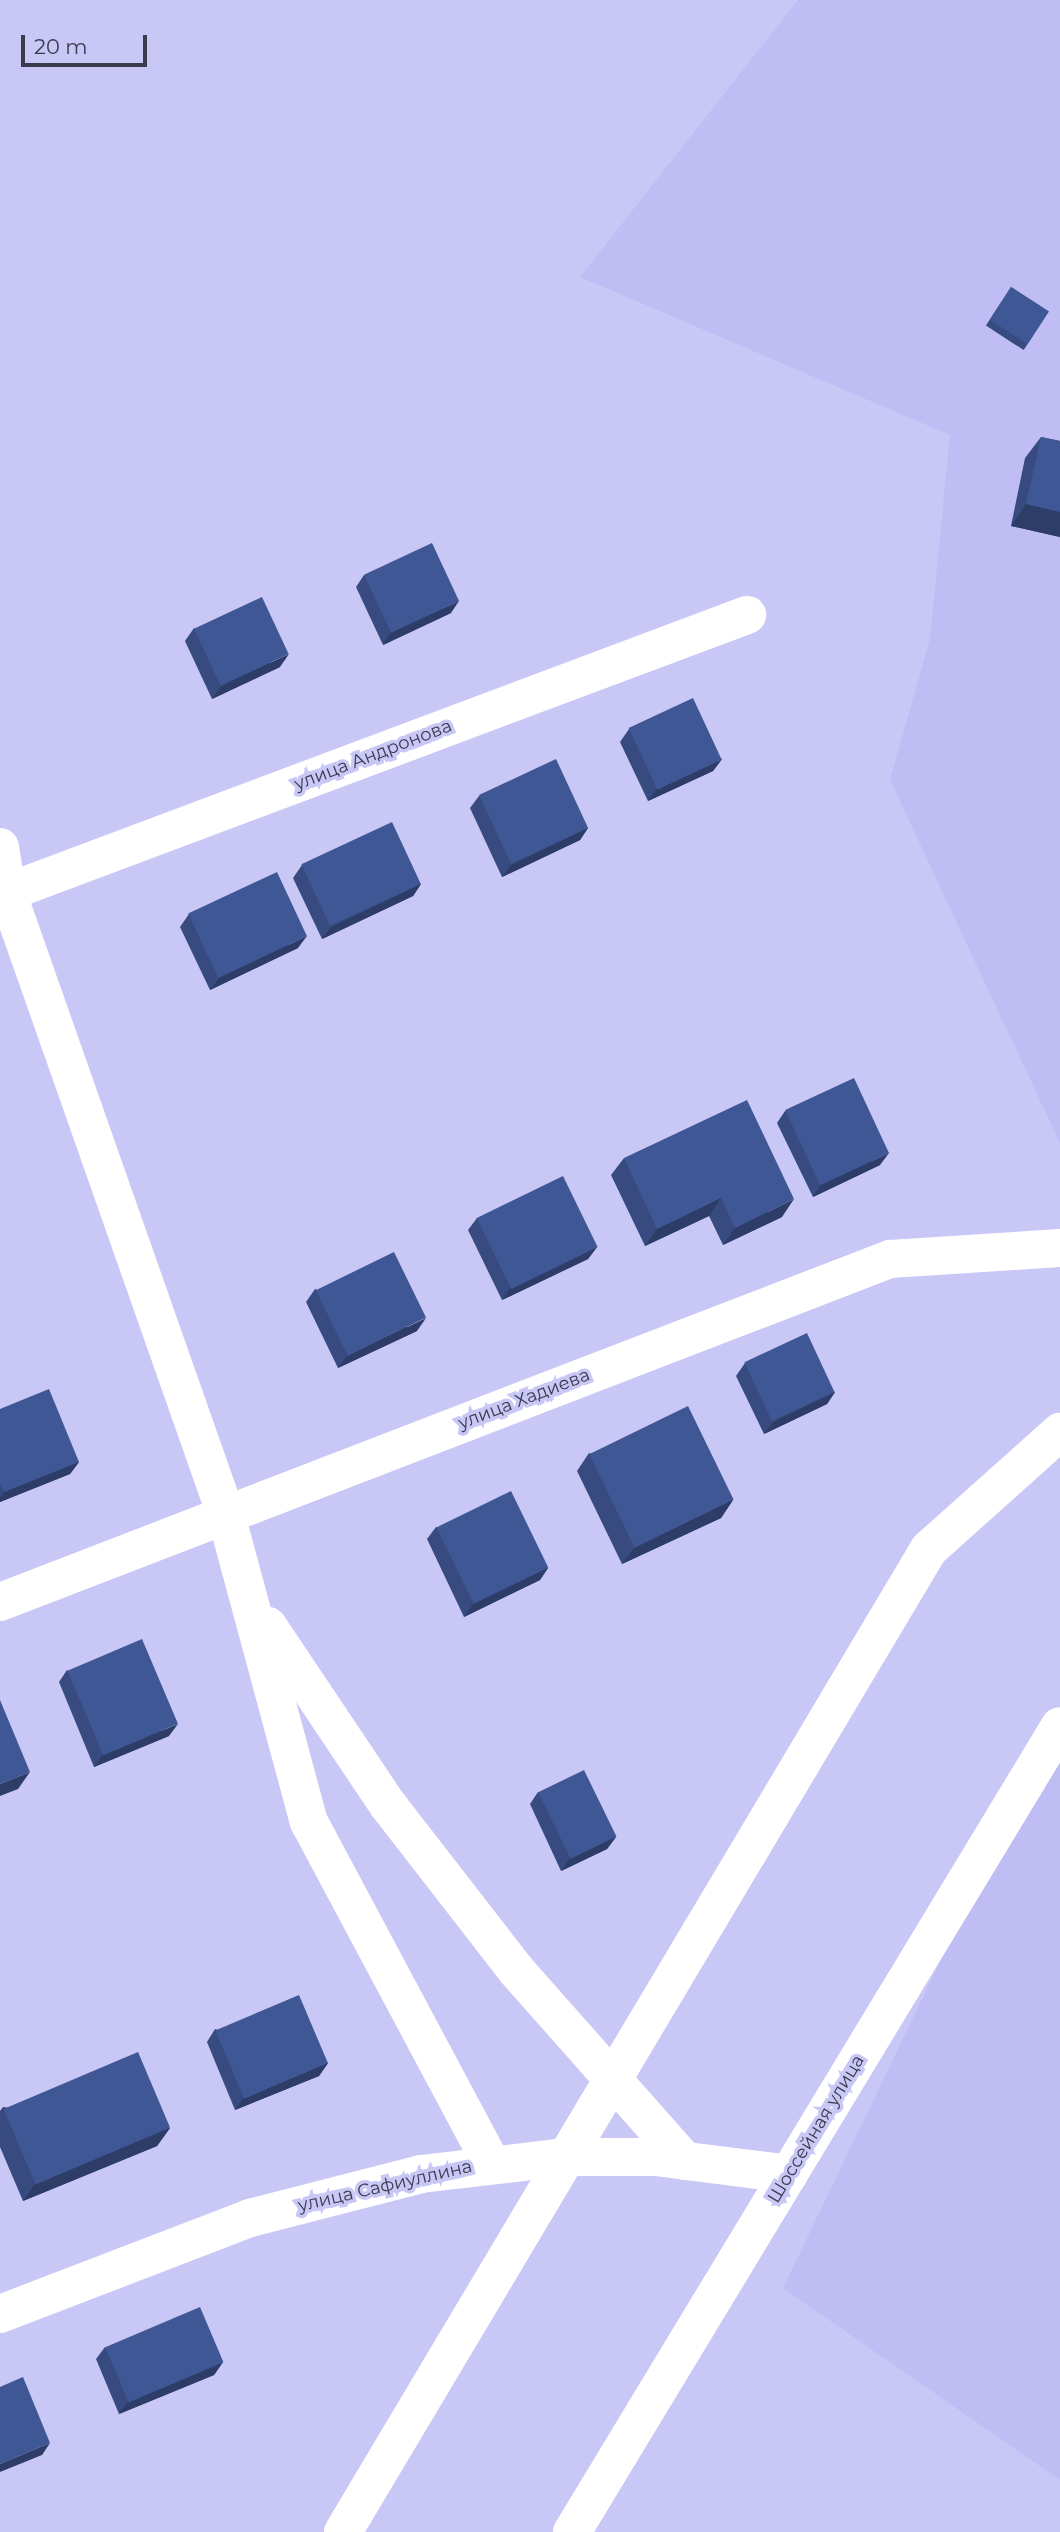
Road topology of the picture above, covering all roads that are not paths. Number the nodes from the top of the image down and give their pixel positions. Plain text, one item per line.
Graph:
1 (747, 615) dead end
2 (0, 847) edge
3 (4, 894) edge
4 (1060, 1248) edge
5 (1060, 1432) edge
6 (226, 1515) junction
7 (0, 1602) edge
8 (253, 1604) junction
9 (1060, 1726) edge
10 (612, 2081) junction
11 (566, 2157) junction
12 (685, 2161) junction
13 (491, 2162) junction
14 (789, 2174) junction
15 (0, 2314) edge
16 (343, 2532) edge
17 (572, 2532) edge

1 - 3 street, улица Андронова
2 - 3 street
3 - 6 street
4 - 6 street, улица Хадиева
5 - 10 street
6 - 7 street, улица Хадиева
6 - 8 street
8 - 10 street
8 - 13 street
9 - 14 street, Шоссейная улица
10 - 11 street
10 - 12 street
11 - 12 street, улица Сафиуллина
11 - 13 street, улица Сафиуллина
11 - 16 street
12 - 14 street, улица Сафиуллина
13 - 15 street, улица Сафиуллина
14 - 17 street, Шоссейная улица

